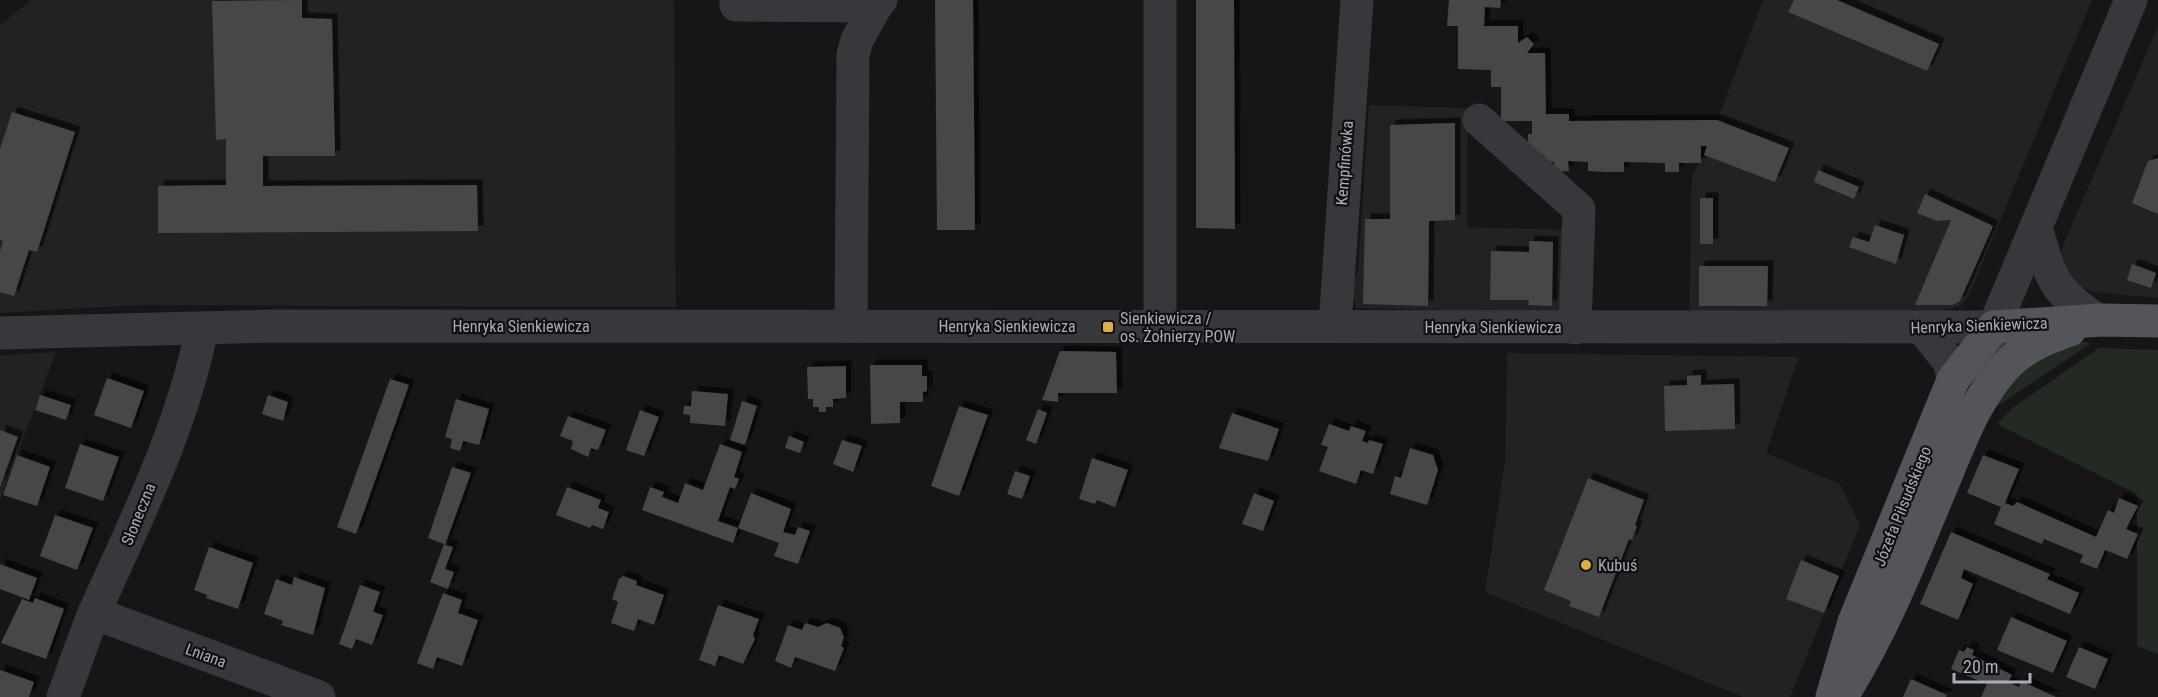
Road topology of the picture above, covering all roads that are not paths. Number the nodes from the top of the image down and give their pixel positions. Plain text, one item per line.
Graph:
1 (736, 0) edge
2 (1160, 0) edge
3 (1357, 0) edge
4 (2131, 0) edge
5 (878, 3) edge
6 (1479, 120) dead end
7 (2036, 227) junction
8 (2097, 320) junction
9 (2158, 321) edge
10 (851, 326) junction
11 (1160, 326) junction
12 (1335, 326) junction
13 (1994, 327) junction
14 (202, 328) junction
15 (1575, 328) junction
16 (1922, 328) junction
17 (0, 333) edge
18 (1953, 380) junction
19 (1973, 414) junction
20 (94, 614) junction
21 (63, 697) edge
22 (319, 697) edge
23 (1832, 697) edge
24 (1842, 697) edge

1 - 5 street
2 - 11 street
3 - 12 street, Kempfinówka
4 - 7 street, Józefa Piłsudskiego
5 - 10 street
6 - 15 street
7 - 8 street
7 - 13 street, Józefa Piłsudskiego
8 - 9 main road, Henryka Sienkiewicza
8 - 13 main road, Henryka Sienkiewicza
8 - 19 main road
10 - 11 street, Henryka Sienkiewicza
10 - 14 street, Henryka Sienkiewicza
11 - 12 street, Henryka Sienkiewicza
12 - 15 street, Henryka Sienkiewicza
13 - 16 street, Henryka Sienkiewicza
13 - 18 main road, Józefa Piłsudskiego
13 - 19 street, Józefa Piłsudskiego
14 - 17 street, Henryka Sienkiewicza
14 - 20 street, Słoneczna
15 - 16 street, Henryka Sienkiewicza
16 - 18 street
18 - 23 main road, Józefa Piłsudskiego
19 - 24 main road, Józefa Piłsudskiego
20 - 21 street, Słoneczna
20 - 22 street, Lniana

